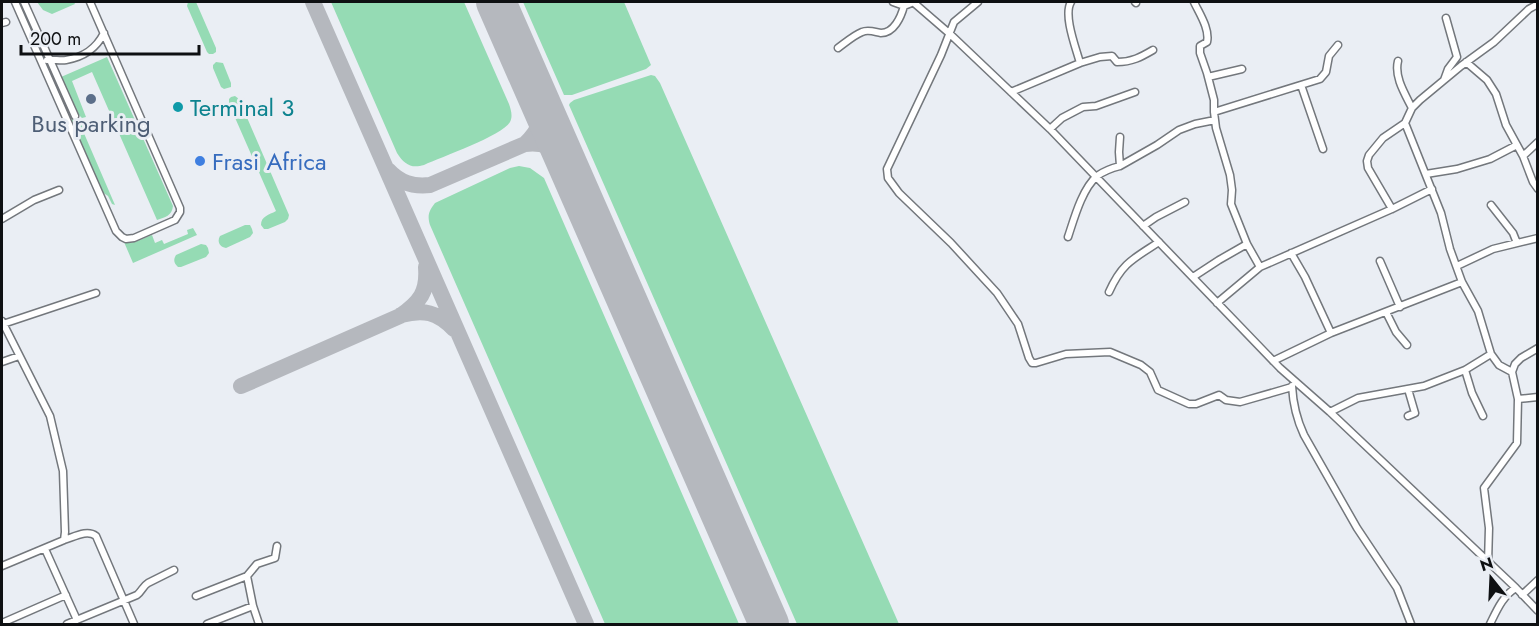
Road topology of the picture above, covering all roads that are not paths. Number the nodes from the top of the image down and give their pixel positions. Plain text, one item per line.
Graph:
1 (15, 2) edge
2 (24, 2) edge
3 (90, 2) edge
4 (894, 2) edge
5 (914, 2) edge
6 (978, 2) edge
7 (1071, 2) edge
8 (1194, 2) edge
9 (1538, 4) edge
10 (904, 6) junction
11 (1446, 18) dead end
12 (104, 33) junction
13 (950, 34) junction
14 (1338, 45) dead end
15 (838, 48) dead end
16 (1153, 50) dead end
17 (50, 59) junction
18 (1398, 61) dead end
19 (1466, 62) junction
20 (42, 63) junction
21 (1080, 63) junction
22 (1242, 69) dead end
23 (1208, 77) junction
24 (1444, 80) junction
25 (1301, 85) junction
26 (1011, 92) junction
27 (1135, 92) dead end
28 (1412, 108) junction
29 (1214, 112) junction
30 (75, 116) dead end
31 (1215, 120) junction
32 (1405, 123) junction
33 (1050, 129) junction
34 (1120, 137) dead end
35 (1538, 142) edge
36 (1516, 145) junction
37 (1323, 149) dead end
38 (1524, 156) junction
39 (1120, 166) junction
40 (1426, 174) junction
41 (1096, 177) junction
42 (1432, 189) junction
43 (1538, 189) edge
44 (59, 190) dead end
45 (1185, 202) dead end
46 (1491, 205) dead end
47 (1392, 209) junction
48 (2, 219) edge
49 (1143, 226) junction
50 (1068, 237) dead end
51 (1538, 237) edge
52 (1159, 242) junction
53 (1517, 243) junction
54 (1247, 244) junction
55 (1291, 253) junction
56 (1380, 261) dead end
57 (1260, 267) junction
58 (1457, 267) junction
59 (1193, 277) junction
60 (1462, 282) junction
61 (1109, 292) dead end
62 (96, 293) dead end
63 (1217, 303) junction
64 (1400, 307) junction
65 (1386, 312) junction
66 (2, 322) edge
67 (1331, 333) junction
68 (1407, 345) dead end
69 (1538, 348) edge
70 (1491, 354) junction
71 (19, 356) junction
72 (1273, 361) junction
73 (2, 362) edge
74 (1465, 370) junction
75 (1512, 372) junction
76 (1291, 379) junction
77 (1292, 387) junction
78 (1408, 389) junction
79 (1538, 397) edge
80 (1518, 399) junction
81 (1329, 412) junction
82 (1408, 416) dead end
83 (1483, 416) dead end
84 (64, 540) junction
85 (277, 546) dead end
86 (45, 549) junction
87 (1488, 563) junction
88 (2, 566) edge
89 (174, 570) dead end
90 (247, 576) junction
91 (1538, 580) edge
92 (1516, 588) junction
93 (66, 595) junction
94 (1522, 595) junction
95 (196, 596) dead end
96 (124, 600) junction
97 (253, 606) junction
98 (1538, 611) edge
99 (76, 620) junction
100 (17, 621) edge
101 (2, 623) edge
102 (67, 624) edge
103 (134, 624) edge
104 (207, 624) edge
105 (259, 624) edge
106 (1411, 624) edge
107 (1490, 624) edge

1 - 20 street
2 - 17 street
3 - 12 street
4 - 10 street
5 - 10 street
5 - 13 street
6 - 13 street
7 - 21 street
8 - 23 street
9 - 19 street
10 - 15 street
11 - 24 street
12 - 17 street
12 - 20 street
13 - 26 street
13 - 77 street
14 - 25 street
16 - 21 street
17 - 20 street
17 - 30 street
18 - 28 street
19 - 24 street
19 - 36 street
21 - 26 street
22 - 23 street
23 - 29 street
24 - 28 street
25 - 29 street
25 - 37 street
26 - 33 street
27 - 33 street
28 - 32 street
29 - 31 street
31 - 39 street
31 - 54 street
32 - 40 street
32 - 47 street
33 - 41 street
34 - 39 street
35 - 38 street
36 - 38 street
36 - 40 street
38 - 43 street
39 - 41 street
40 - 42 street
41 - 49 street
41 - 50 street
42 - 47 street
42 - 58 street
44 - 48 street
45 - 49 street
46 - 53 street
47 - 55 street
49 - 52 street
51 - 53 street
52 - 59 street
52 - 61 street
53 - 58 street
54 - 57 street
54 - 59 street
55 - 57 street
55 - 67 street
56 - 64 street
57 - 63 street
58 - 60 street
59 - 63 street
60 - 64 street
60 - 70 street
62 - 66 street
63 - 72 street
64 - 65 street
65 - 67 street
65 - 68 street
66 - 71 street
67 - 72 street
69 - 75 street
70 - 74 street
70 - 75 street
71 - 73 street
71 - 84 street
72 - 76 street
74 - 78 street
74 - 83 street
75 - 80 street
76 - 77 street
76 - 81 street
77 - 106 street
78 - 81 street
78 - 82 street
79 - 80 street
80 - 87 street
81 - 87 street
84 - 86 street
84 - 96 street
85 - 90 street
86 - 88 street
86 - 93 street
87 - 92 street
89 - 96 street
90 - 95 street
90 - 97 street
91 - 94 street
92 - 94 street
92 - 107 street
93 - 99 street
93 - 100 street
94 - 98 street
96 - 99 street
96 - 103 street
97 - 104 street
97 - 105 street
99 - 102 street
100 - 101 street

